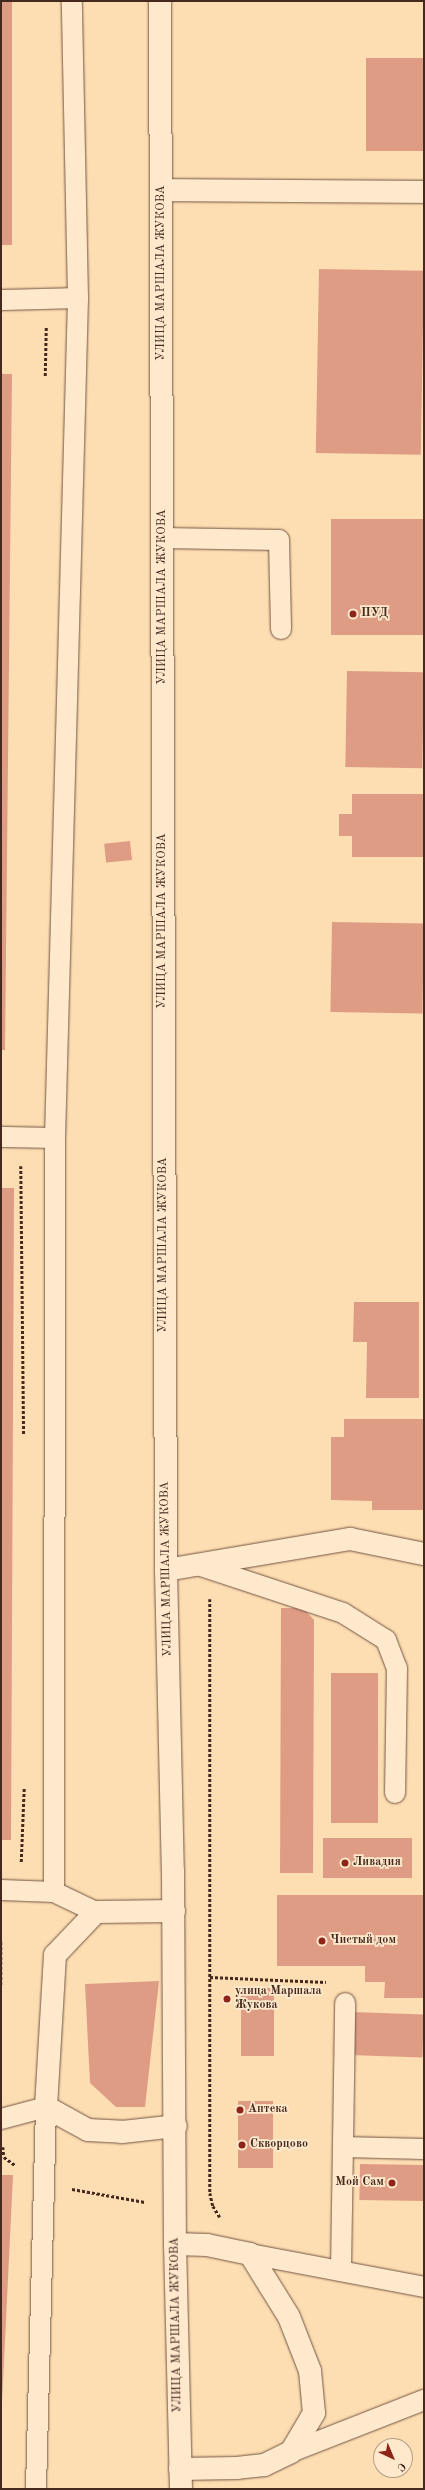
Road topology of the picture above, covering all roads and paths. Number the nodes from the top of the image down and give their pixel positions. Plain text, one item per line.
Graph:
1 (72, 1) edge
2 (160, 1) edge
3 (162, 190) junction
4 (424, 192) edge
5 (78, 298) junction
6 (1, 300) edge
7 (162, 538) junction
8 (281, 629) dead end
9 (1, 1137) edge
10 (55, 1138) junction
11 (15, 1166) dead end
12 (24, 1436) dead end
13 (424, 1554) edge
14 (204, 1567) junction
15 (166, 1570) junction
16 (24, 1784) dead end
17 (395, 1793) dead end
18 (21, 1871) dead end
19 (1, 1890) edge
20 (54, 1892) junction
21 (174, 1911) junction
22 (96, 1912) junction
23 (1, 1942) edge
24 (210, 1977) junction
25 (1, 1987) edge
26 (345, 2003) joint
27 (46, 2107) junction
28 (1, 2119) edge
29 (176, 2126) junction
30 (343, 2147) junction
31 (424, 2149) edge
32 (44, 2184) junction
33 (148, 2210) dead end
34 (223, 2220) dead end
35 (175, 2244) junction
36 (250, 2254) junction
37 (341, 2271) junction
38 (424, 2287) edge
39 (424, 2400) edge
40 (291, 2452) junction
41 (180, 2479) edge
42 (36, 2489) edge

1 - 5 lane
2 - 3 street, УЛИЦА МАРШАЛА ЖУКОВА
3 - 4 street
3 - 7 street, УЛИЦА МАРШАЛА ЖУКОВА
5 - 6 lane
5 - 10 lane
7 - 8 lane
7 - 15 street, УЛИЦА МАРШАЛА ЖУКОВА
9 - 10 lane
10 - 20 lane
11 - 12 path
13 - 14 street
14 - 15 street
14 - 17 lane
14 - 24 path
15 - 21 street, УЛИЦА МАРШАЛА ЖУКОВА
16 - 18 path
19 - 20 lane
20 - 22 lane
21 - 22 street
21 - 29 street, УЛИЦА МАРШАЛА ЖУКОВА
22 - 27 street
23 - 25 path
24 - 26 path
24 - 34 path
26 - 30 lane
27 - 28 lane
27 - 29 street
27 - 32 lane
29 - 35 street, УЛИЦА МАРШАЛА ЖУКОВА
30 - 31 lane
30 - 37 lane
32 - 33 path
32 - 42 lane
35 - 36 street
35 - 41 street, УЛИЦА МАРШАЛА ЖУКОВА
36 - 37 lane
36 - 40 street
37 - 38 lane
39 - 40 lane
40 - 41 street

